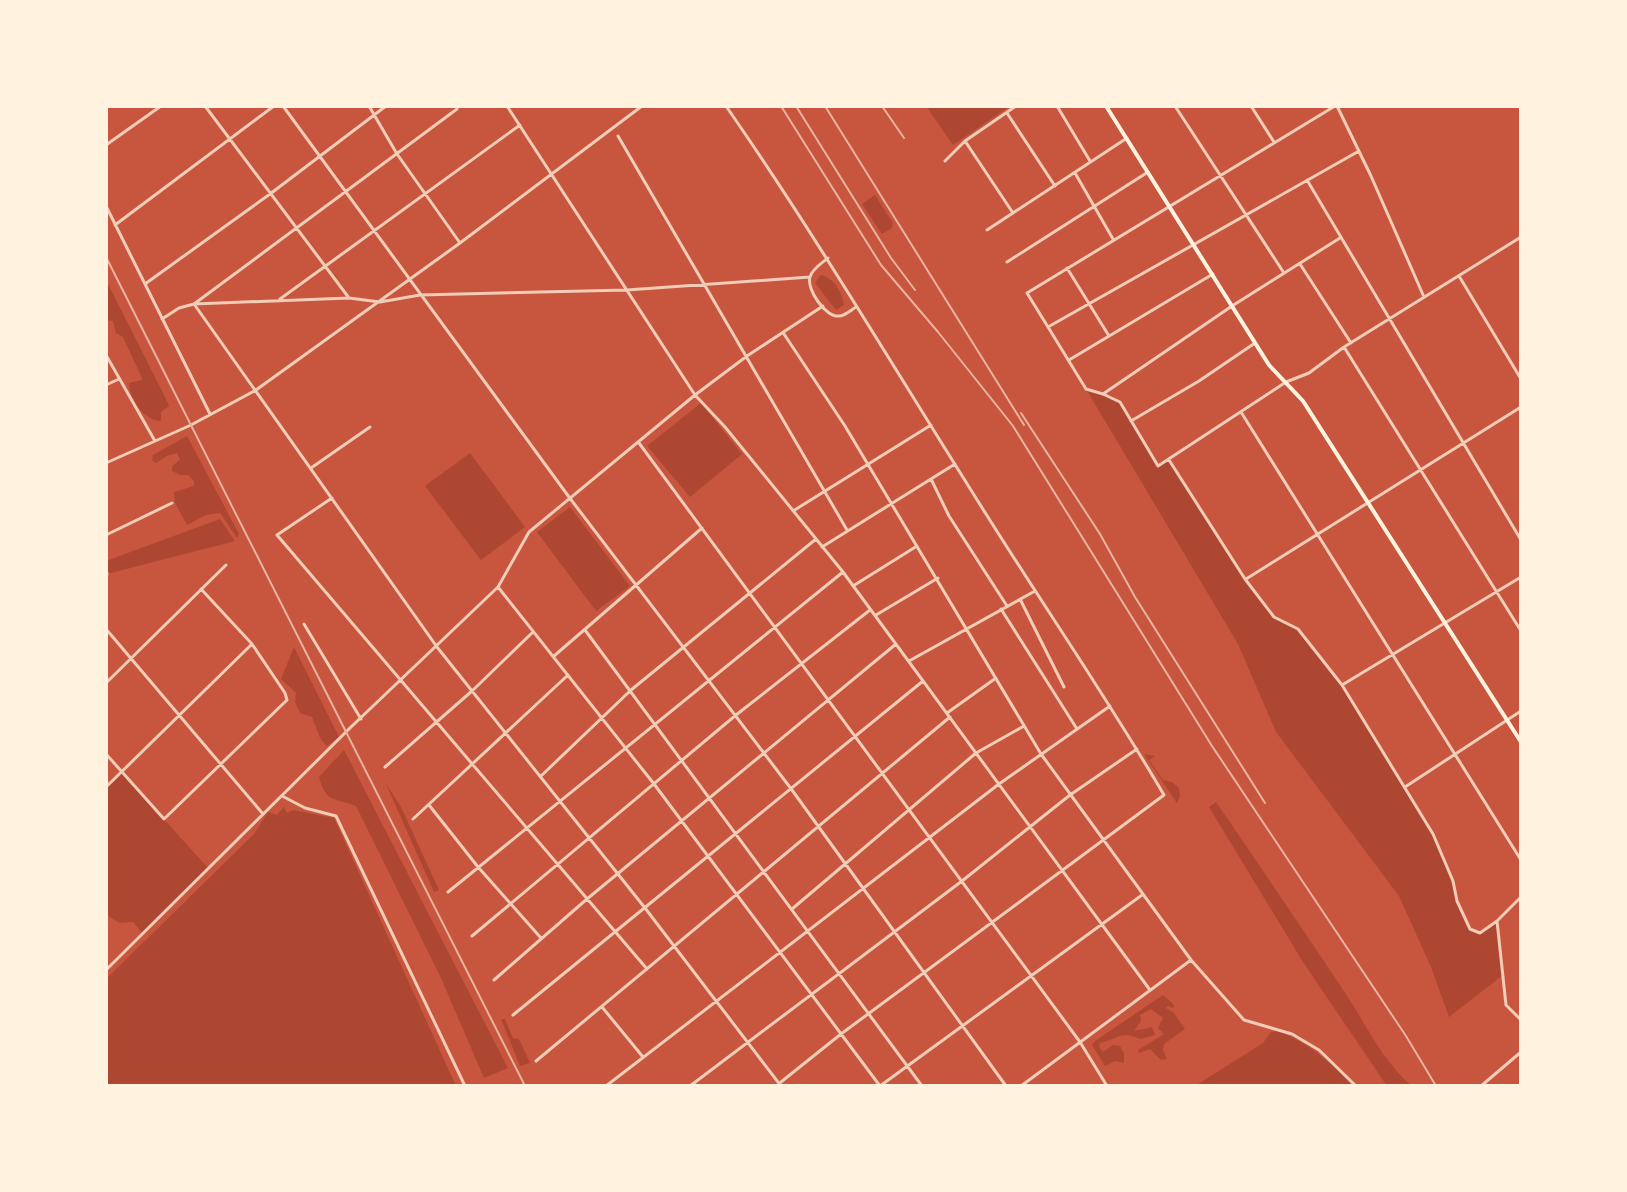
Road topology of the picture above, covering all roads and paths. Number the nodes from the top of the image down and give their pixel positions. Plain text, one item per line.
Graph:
1 (161, 106) edge
2 (205, 106) edge
3 (274, 106) edge
4 (283, 106) edge
5 (369, 106) edge
6 (386, 106) edge
7 (507, 106) edge
8 (642, 106) edge
9 (726, 106) edge
10 (1016, 106) edge
11 (1057, 106) edge
12 (1106, 106) edge
13 (1175, 106) edge
14 (1251, 106) edge
15 (1336, 106) edge
16 (457, 109) dead end
17 (1007, 113) junction
18 (375, 114) junction
19 (520, 125) junction
20 (618, 136) dead end
21 (1127, 138) junction
22 (230, 140) junction
23 (965, 141) junction
24 (1274, 142) junction
25 (106, 145) edge
26 (1359, 151) junction
27 (397, 154) junction
28 (320, 156) junction
29 (945, 161) dead end
30 (1091, 162) junction
31 (1148, 172) junction
32 (1075, 173) junction
33 (553, 174) junction
34 (1220, 175) junction
35 (1307, 180) junction
36 (1055, 186) junction
37 (346, 191) junction
38 (425, 193) junction
39 (270, 194) junction
40 (106, 206) edge
41 (1096, 206) junction
42 (1169, 207) junction
43 (1013, 213) junction
44 (1246, 215) junction
45 (115, 225) junction
46 (295, 227) junction
47 (987, 230) dead end
48 (374, 231) junction
49 (1521, 237) edge
50 (1340, 238) junction
51 (1113, 241) junction
52 (460, 243) junction
53 (1194, 245) junction
54 (828, 258) junction
55 (1007, 262) dead end
56 (1300, 264) junction
57 (325, 265) junction
58 (1067, 268) junction
59 (1284, 273) junction
60 (1213, 274) junction
61 (1459, 276) junction
62 (810, 277) junction
63 (409, 279) junction
64 (145, 284) junction
65 (706, 285) junction
66 (627, 290) junction
67 (420, 295) junction
68 (1424, 297) junction
69 (349, 298) junction
70 (278, 300) junction
71 (380, 302) junction
72 (194, 304) junction
73 (1091, 304) junction
74 (823, 306) junction
75 (858, 306) junction
76 (1232, 306) junction
77 (162, 319) junction
78 (1389, 320) junction
79 (1048, 327) junction
80 (783, 333) junction
81 (1109, 336) junction
82 (1255, 343) junction
83 (1351, 343) junction
84 (1344, 347) junction
85 (106, 355) edge
86 (747, 356) junction
87 (1069, 360) junction
88 (1521, 364) edge
89 (1514, 368) junction
90 (119, 379) junction
91 (1521, 379) edge
92 (1286, 382) junction
93 (106, 385) edge
94 (256, 390) junction
95 (1103, 394) junction
96 (695, 395) junction
97 (1521, 407) edge
98 (1241, 412) junction
99 (210, 414) junction
100 (1131, 421) junction
101 (931, 425) junction
102 (370, 427) dead end
103 (155, 441) junction
104 (639, 443) junction
105 (1463, 444) junction
106 (1169, 460) junction
107 (106, 463) edge
108 (867, 463) junction
109 (955, 464) junction
110 (311, 468) junction
111 (1421, 469) junction
112 (931, 479) junction
113 (824, 490) junction
114 (569, 497) junction
115 (332, 498) junction
116 (172, 503) dead end
117 (891, 503) junction
118 (1369, 504) junction
119 (793, 511) junction
120 (703, 528) junction
121 (847, 530) junction
122 (106, 535) edge
123 (1320, 535) junction
124 (816, 539) junction
125 (1521, 540) edge
126 (917, 546) junction
127 (822, 547) junction
128 (226, 565) dead end
129 (106, 568) edge
130 (843, 572) junction
131 (107, 574) edge
132 (1521, 577) edge
133 (938, 578) junction
134 (1245, 579) junction
135 (637, 586) junction
136 (853, 586) junction
137 (498, 587) junction
138 (201, 589) junction
139 (1036, 591) junction
140 (1497, 592) junction
141 (751, 593) junction
142 (1020, 599) junction
143 (1007, 606) junction
144 (1001, 609) junction
145 (870, 610) junction
146 (875, 616) junction
147 (1446, 622) junction
148 (304, 624) dead end
149 (774, 625) junction
150 (967, 628) junction
151 (106, 629) edge
152 (585, 630) junction
153 (1521, 631) edge
154 (534, 632) junction
155 (252, 644) junction
156 (896, 644) junction
157 (437, 647) junction
158 (684, 647) junction
159 (1393, 654) junction
160 (554, 656) junction
161 (130, 660) junction
162 (909, 661) junction
163 (802, 662) junction
164 (568, 675) junction
165 (996, 678) junction
166 (402, 680) junction
167 (709, 680) junction
168 (924, 681) junction
169 (106, 683) edge
170 (1342, 685) junction
171 (1064, 687) dead end
172 (631, 690) junction
173 (472, 691) junction
174 (829, 700) junction
175 (1110, 706) junction
176 (1521, 711) edge
177 (179, 715) junction
178 (736, 715) junction
179 (949, 715) junction
180 (601, 716) junction
181 (361, 719) junction
182 (1507, 720) junction
183 (437, 722) junction
184 (654, 722) junction
185 (1024, 726) junction
186 (1077, 729) junction
187 (507, 733) junction
188 (856, 736) junction
189 (1521, 742) edge
190 (624, 747) junction
191 (1137, 749) junction
192 (764, 752) junction
193 (976, 753) junction
194 (106, 754) edge
195 (1041, 754) junction
196 (1455, 755) junction
197 (684, 761) junction
198 (219, 764) junction
199 (473, 764) junction
200 (385, 767) dead end
201 (121, 772) junction
202 (883, 774) junction
203 (541, 776) junction
204 (654, 784) junction
205 (999, 784) junction
206 (106, 787) edge
207 (1405, 787) junction
208 (792, 790) junction
209 (1070, 795) junction
210 (283, 796) junction
211 (710, 797) junction
212 (560, 800) junction
213 (429, 805) junction
214 (909, 809) junction
215 (263, 814) junction
216 (413, 819) dead end
217 (682, 821) junction
218 (818, 826) junction
219 (526, 827) junction
220 (1031, 828) junction
221 (737, 835) junction
222 (589, 836) junction
223 (929, 837) junction
224 (1102, 840) junction
225 (709, 858) junction
226 (1521, 860) edge
227 (845, 863) junction
228 (557, 865) junction
229 (478, 867) junction
230 (1062, 870) junction
231 (618, 873) junction
232 (764, 873) junction
233 (962, 881) junction
234 (863, 888) junction
235 (448, 892) dead end
236 (738, 894) junction
237 (1142, 895) junction
238 (1521, 897) edge
239 (587, 899) junction
240 (511, 904) junction
241 (645, 908) junction
242 (791, 909) junction
243 (1497, 921) junction
244 (991, 923) junction
245 (1103, 925) junction
246 (806, 931) junction
247 (894, 931) junction
248 (615, 932) junction
249 (472, 936) dead end
250 (541, 938) junction
251 (675, 946) junction
252 (780, 950) junction
253 (1191, 960) junction
254 (647, 969) junction
255 (106, 970) edge
256 (925, 973) junction
257 (838, 974) junction
258 (1031, 978) junction
259 (494, 980) dead end
260 (1150, 990) junction
261 (812, 994) junction
262 (716, 1000) junction
263 (602, 1007) junction
264 (869, 1014) junction
265 (513, 1015) dead end
266 (1521, 1020) edge
267 (964, 1027) junction
268 (841, 1034) junction
269 (748, 1042) junction
270 (1080, 1042) junction
271 (1521, 1052) edge
272 (643, 1057) junction
273 (536, 1061) dead end
274 (909, 1067) junction
275 (779, 1085) edge
276 (465, 1086) edge
277 (606, 1086) edge
278 (690, 1086) edge
279 (880, 1086) edge
280 (922, 1086) edge
281 (1006, 1086) edge
282 (1021, 1086) edge
283 (1107, 1086) edge
284 (1356, 1086) edge
285 (1481, 1086) edge

1 - 25 street
2 - 22 street
3 - 22 street
4 - 28 street
5 - 18 street
6 - 18 street
7 - 19 street
8 - 33 street
9 - 54 street
10 - 17 street
11 - 30 street
12 - 21 main road
13 - 34 street
14 - 24 street
15 - 24 street
15 - 26 street
16 - 27 street
17 - 23 street
17 - 36 street
18 - 27 street
18 - 28 street
19 - 33 street
19 - 38 street
20 - 65 street
21 - 30 street
21 - 31 main road
22 - 39 street
22 - 45 street
23 - 29 street
23 - 43 street
24 - 34 street
26 - 35 street
26 - 68 street
27 - 37 street
27 - 38 street
28 - 37 street
28 - 39 street
30 - 32 street
31 - 41 street
31 - 42 main road
32 - 36 street
32 - 41 street
33 - 52 street
33 - 66 street
34 - 42 street
34 - 44 street
35 - 44 street
35 - 50 street
36 - 43 street
37 - 46 street
37 - 48 street
38 - 48 street
38 - 52 street
39 - 46 street
39 - 64 street
40 - 45 street
41 - 51 street
41 - 55 street
42 - 51 street
42 - 53 main road
43 - 47 street
44 - 53 street
44 - 59 street
45 - 64 street
46 - 57 street
46 - 72 street
48 - 57 street
48 - 63 street
49 - 61 street
50 - 56 street
50 - 78 street
51 - 58 street
52 - 63 street
53 - 60 main road
53 - 73 street
54 - 62 street
54 - 75 street
56 - 59 street
56 - 83 street
57 - 69 street
57 - 70 street
58 - 73 street
58 - 79 street
59 - 76 street
60 - 76 main road
60 - 81 street
61 - 68 street
61 - 89 street
62 - 65 street
62 - 74 street
63 - 67 street
63 - 71 street
64 - 77 street
65 - 66 street
65 - 86 street
66 - 67 street
66 - 96 street
67 - 71 street
67 - 114 street
68 - 78 street
69 - 70 street
69 - 71 street
70 - 72 street
71 - 94 street
72 - 77 street
72 - 94 street
73 - 79 street
73 - 81 street
74 - 75 street
74 - 80 street
75 - 101 street
76 - 82 main road
76 - 95 street
77 - 99 street
78 - 83 street
78 - 105 street
79 - 87 street
80 - 86 street
80 - 108 street
81 - 87 street
82 - 92 main road
82 - 100 street
83 - 84 street
84 - 92 street
84 - 111 street
85 - 90 street
86 - 96 street
86 - 113 street
87 - 95 street
88 - 89 street
89 - 91 street
90 - 93 street
90 - 103 street
92 - 98 street
92 - 118 main road
94 - 99 street
94 - 110 street
95 - 100 street
96 - 104 street
96 - 119 street
97 - 105 street
98 - 106 street
98 - 123 street
99 - 103 street
100 - 106 street
101 - 108 street
101 - 109 street
102 - 110 street
103 - 107 street
104 - 114 street
104 - 120 street
105 - 111 street
105 - 125 street
106 - 134 street
108 - 113 street
108 - 117 street
109 - 112 street
109 - 139 street
110 - 115 street
111 - 118 street
111 - 140 street
112 - 117 street
112 - 143 street
113 - 119 street
113 - 121 street
114 - 135 street
114 - 137 street
115 - 157 street
115 - 166 street
116 - 122 street
117 - 121 street
117 - 126 street
118 - 123 street
118 - 147 main road
119 - 124 street
120 - 135 street
120 - 141 street
121 - 127 street
123 - 134 street
123 - 159 street
124 - 127 street
124 - 141 street
126 - 133 street
126 - 136 street
127 - 130 street
128 - 138 street
129 - 131 street
130 - 136 street
130 - 149 street
132 - 140 street
133 - 146 street
133 - 150 street
134 - 170 street
135 - 152 street
135 - 158 street
136 - 145 street
137 - 154 street
137 - 157 street
138 - 155 street
138 - 161 street
139 - 142 street
139 - 175 street
140 - 147 street
140 - 153 street
141 - 149 street
141 - 158 street
142 - 143 street
142 - 171 street
143 - 144 street
144 - 150 street
144 - 186 street
145 - 146 street
145 - 163 street
146 - 156 street
147 - 159 street
147 - 182 main road
148 - 181 street
149 - 163 street
149 - 167 street
150 - 162 street
150 - 165 street
151 - 161 street
152 - 160 street
152 - 172 street
154 - 160 street
154 - 173 street
155 - 177 street
155 - 198 street
156 - 162 street
156 - 174 street
157 - 166 street
157 - 173 street
158 - 167 street
158 - 172 street
159 - 170 street
159 - 196 street
160 - 164 street
161 - 169 street
161 - 177 street
162 - 168 street
163 - 174 street
163 - 178 street
164 - 180 street
164 - 187 street
165 - 179 street
165 - 185 street
166 - 181 street
166 - 183 street
167 - 178 street
167 - 184 street
168 - 179 street
168 - 188 street
170 - 207 street
172 - 180 street
172 - 184 street
173 - 183 street
173 - 187 street
174 - 188 street
174 - 192 street
175 - 186 street
175 - 191 street
176 - 182 street
177 - 198 street
177 - 201 street
178 - 192 street
178 - 197 street
179 - 193 street
179 - 202 street
180 - 190 street
180 - 203 street
181 - 210 street
182 - 189 main road
182 - 196 street
183 - 199 street
183 - 200 street
184 - 190 street
184 - 197 street
185 - 193 street
185 - 195 street
186 - 195 street
187 - 199 street
187 - 203 street
188 - 202 street
188 - 208 street
190 - 204 street
190 - 212 street
191 - 209 street
191 - 224 street
192 - 208 street
192 - 211 street
193 - 205 street
193 - 214 street
194 - 201 street
195 - 205 street
195 - 209 street
196 - 207 street
196 - 226 street
197 - 204 street
197 - 211 street
198 - 201 street
198 - 215 street
199 - 213 street
199 - 219 street
201 - 206 street
202 - 214 street
202 - 218 street
203 - 212 street
204 - 217 street
204 - 222 street
205 - 220 street
205 - 223 street
207 - 243 street
208 - 218 street
208 - 221 street
209 - 220 street
209 - 224 street
210 - 215 street
210 - 276 street
211 - 217 street
211 - 221 street
212 - 219 street
212 - 222 street
213 - 216 street
213 - 229 street
214 - 223 street
214 - 227 street
215 - 255 street
217 - 225 street
217 - 231 street
218 - 227 street
218 - 232 street
219 - 228 street
219 - 229 street
220 - 230 street
220 - 233 street
221 - 225 street
221 - 232 street
222 - 228 street
222 - 231 street
223 - 233 street
223 - 234 street
224 - 230 street
224 - 237 street
225 - 236 street
225 - 241 street
227 - 234 street
227 - 242 street
228 - 239 street
228 - 240 street
229 - 235 street
229 - 240 street
230 - 244 street
230 - 245 street
231 - 239 street
231 - 241 street
232 - 236 street
232 - 242 street
233 - 244 street
233 - 247 street
234 - 246 street
234 - 247 street
236 - 251 street
236 - 252 street
237 - 245 street
237 - 253 street
238 - 243 street
239 - 248 street
239 - 250 street
240 - 249 street
240 - 250 street
241 - 248 street
241 - 251 street
242 - 246 street
243 - 266 street
244 - 256 street
244 - 258 street
245 - 258 street
245 - 260 street
246 - 252 street
246 - 257 street
247 - 256 street
247 - 257 street
248 - 254 street
248 - 265 street
250 - 259 street
251 - 254 street
251 - 262 street
252 - 261 street
252 - 262 street
253 - 260 street
253 - 284 street
254 - 263 street
256 - 264 street
256 - 267 street
257 - 261 street
257 - 264 street
258 - 267 street
258 - 270 street
260 - 270 street
261 - 268 street
261 - 269 street
262 - 269 street
262 - 272 street
263 - 272 street
263 - 273 street
264 - 268 street
264 - 274 street
267 - 274 street
267 - 281 street
268 - 275 street
268 - 279 street
269 - 275 street
269 - 278 street
270 - 282 street
270 - 283 street
271 - 285 street
272 - 277 street
274 - 279 street
274 - 280 street

